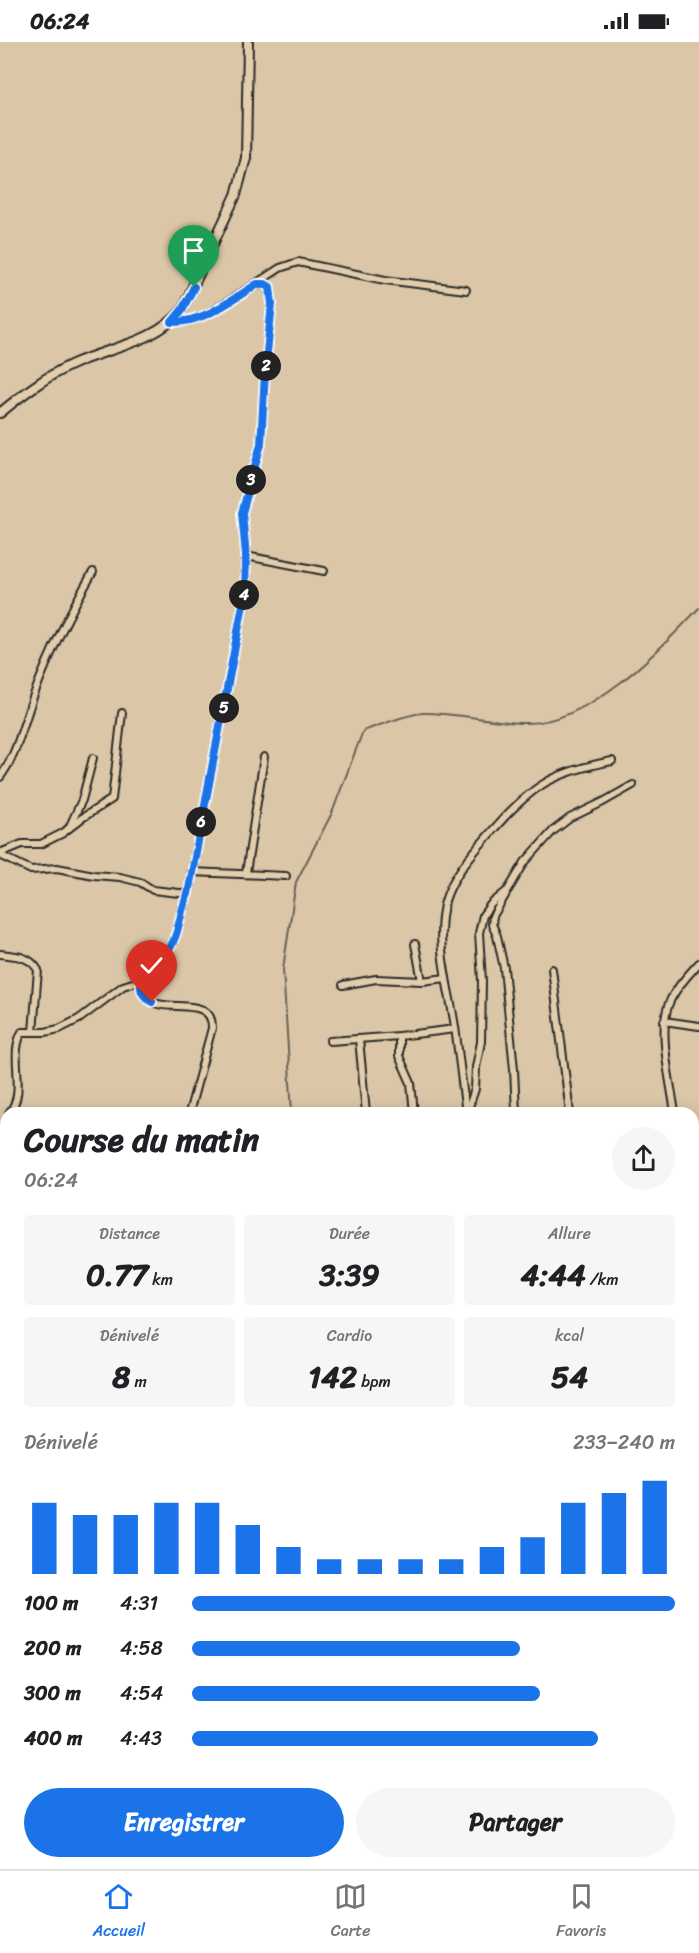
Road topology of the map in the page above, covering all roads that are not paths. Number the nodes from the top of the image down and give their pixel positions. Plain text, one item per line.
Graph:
1 (248, 42) edge
2 (257, 284) junction
3 (466, 290) dead end
4 (172, 322) junction
5 (0, 413) edge
6 (246, 555) junction
7 (324, 571) dead end
8 (93, 572) dead end
9 (122, 713) dead end
10 (264, 757) dead end
11 (93, 758) dead end
12 (612, 761) dead end
13 (0, 777) edge
14 (633, 785) dead end
15 (69, 830) junction
16 (0, 854) edge
17 (191, 872) junction
18 (246, 873) junction
19 (286, 876) dead end
20 (508, 890) junction
21 (188, 894) junction
22 (416, 944) dead end
23 (0, 954) edge
24 (699, 963) edge
25 (552, 969) dead end
26 (446, 978) junction
27 (142, 980) junction
28 (422, 981) junction
29 (343, 986) dead end
30 (664, 1021) junction
31 (699, 1026) edge
32 (455, 1029) junction
33 (33, 1032) junction
34 (399, 1036) junction
35 (359, 1039) junction
36 (330, 1041) dead end
37 (13, 1107) edge
38 (191, 1107) edge
39 (365, 1107) edge
40 (413, 1107) edge
41 (465, 1107) edge
42 (468, 1107) edge
43 (516, 1107) edge
44 (569, 1107) edge
45 (674, 1107) edge

1 - 4 street
2 - 3 street
2 - 4 street
2 - 6 street
4 - 5 street
6 - 7 street
6 - 17 street
8 - 13 street
9 - 15 street
10 - 18 street
11 - 15 street
12 - 26 street
14 - 20 street
15 - 16 street
16 - 21 street
17 - 18 street
17 - 21 street
18 - 19 street
20 - 42 street
20 - 43 street
21 - 27 street
22 - 28 street
23 - 33 street
24 - 30 street
25 - 44 street
26 - 28 street
26 - 32 street
27 - 33 street
27 - 38 street
28 - 29 street
30 - 31 street
30 - 45 street
32 - 34 street
32 - 41 street
33 - 37 street
34 - 35 street
34 - 40 street
35 - 36 street
35 - 39 street

